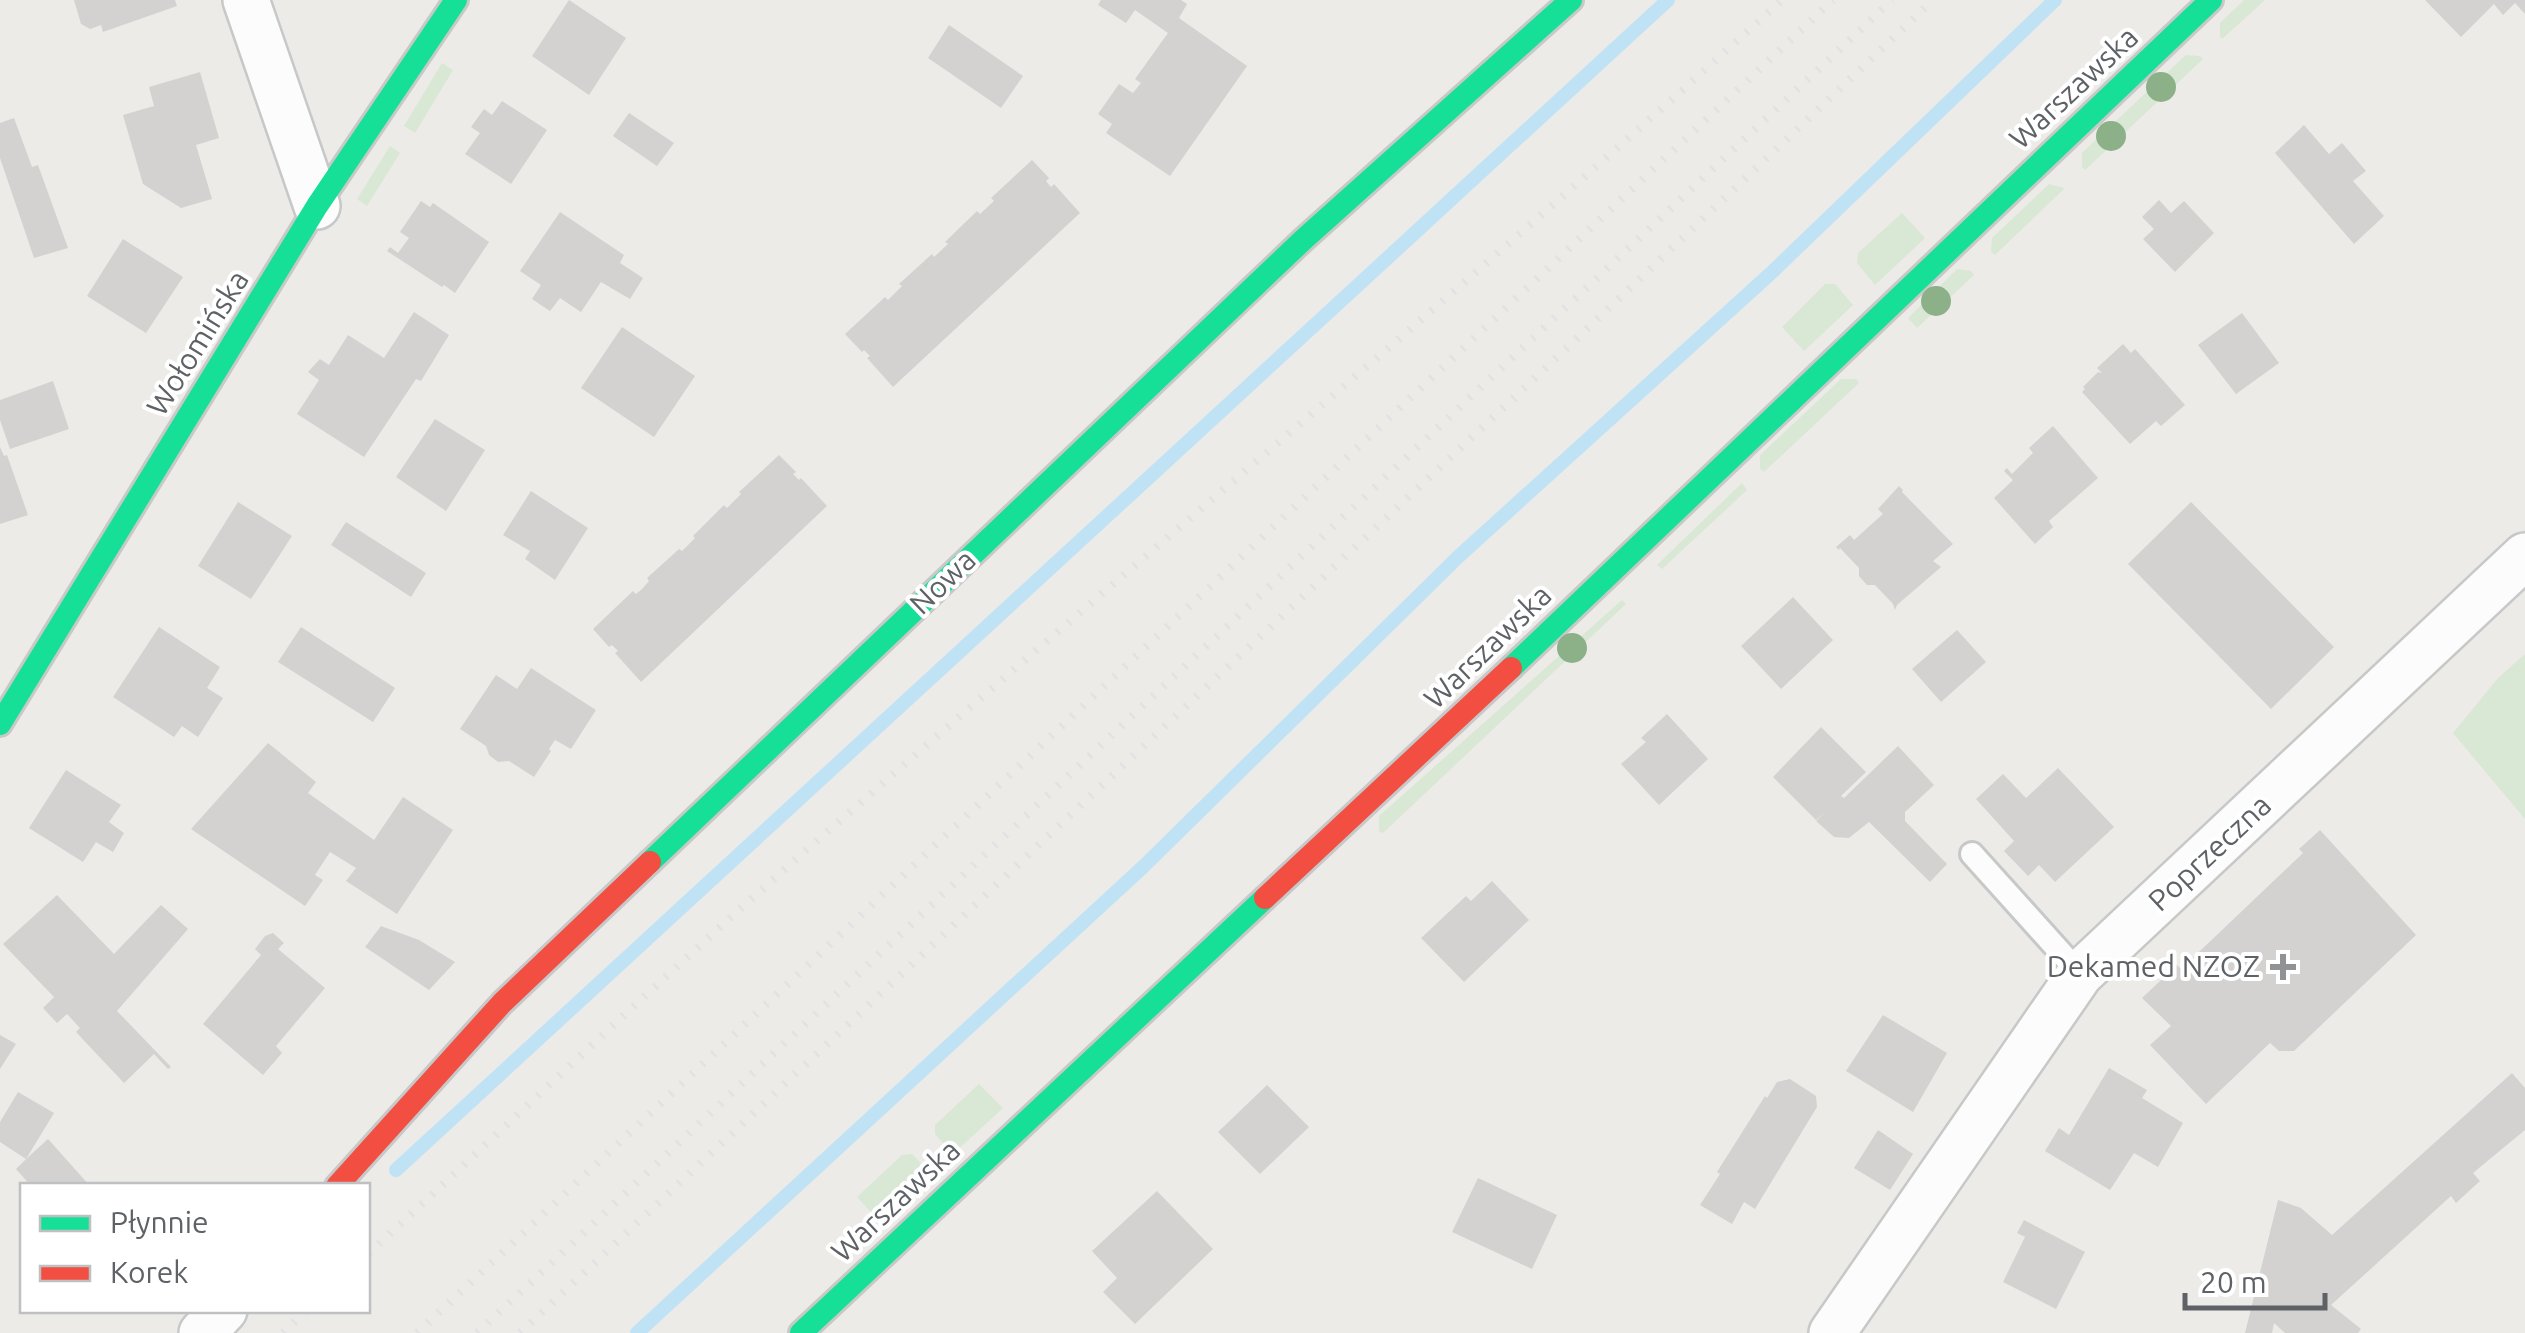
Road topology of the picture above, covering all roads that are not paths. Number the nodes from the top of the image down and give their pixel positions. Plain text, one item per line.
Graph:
1 (246, 0) edge
2 (456, 0) edge
3 (1570, 0) edge
4 (2211, 0) edge
5 (318, 206) junction
6 (2525, 556) edge
7 (0, 724) edge
8 (1972, 854) dead end
9 (2080, 974) junction
10 (339, 1183) edge
11 (221, 1313) edge
12 (202, 1333) edge
13 (801, 1333) edge
14 (1832, 1333) edge

1 - 5 street
2 - 5 street, Wołomińska
3 - 10 street, Nowa
4 - 13 street, Warszawska
5 - 7 street, Wołomińska
6 - 9 street, Poprzeczna
8 - 9 lane
9 - 14 street, Poprzeczna
11 - 12 street

